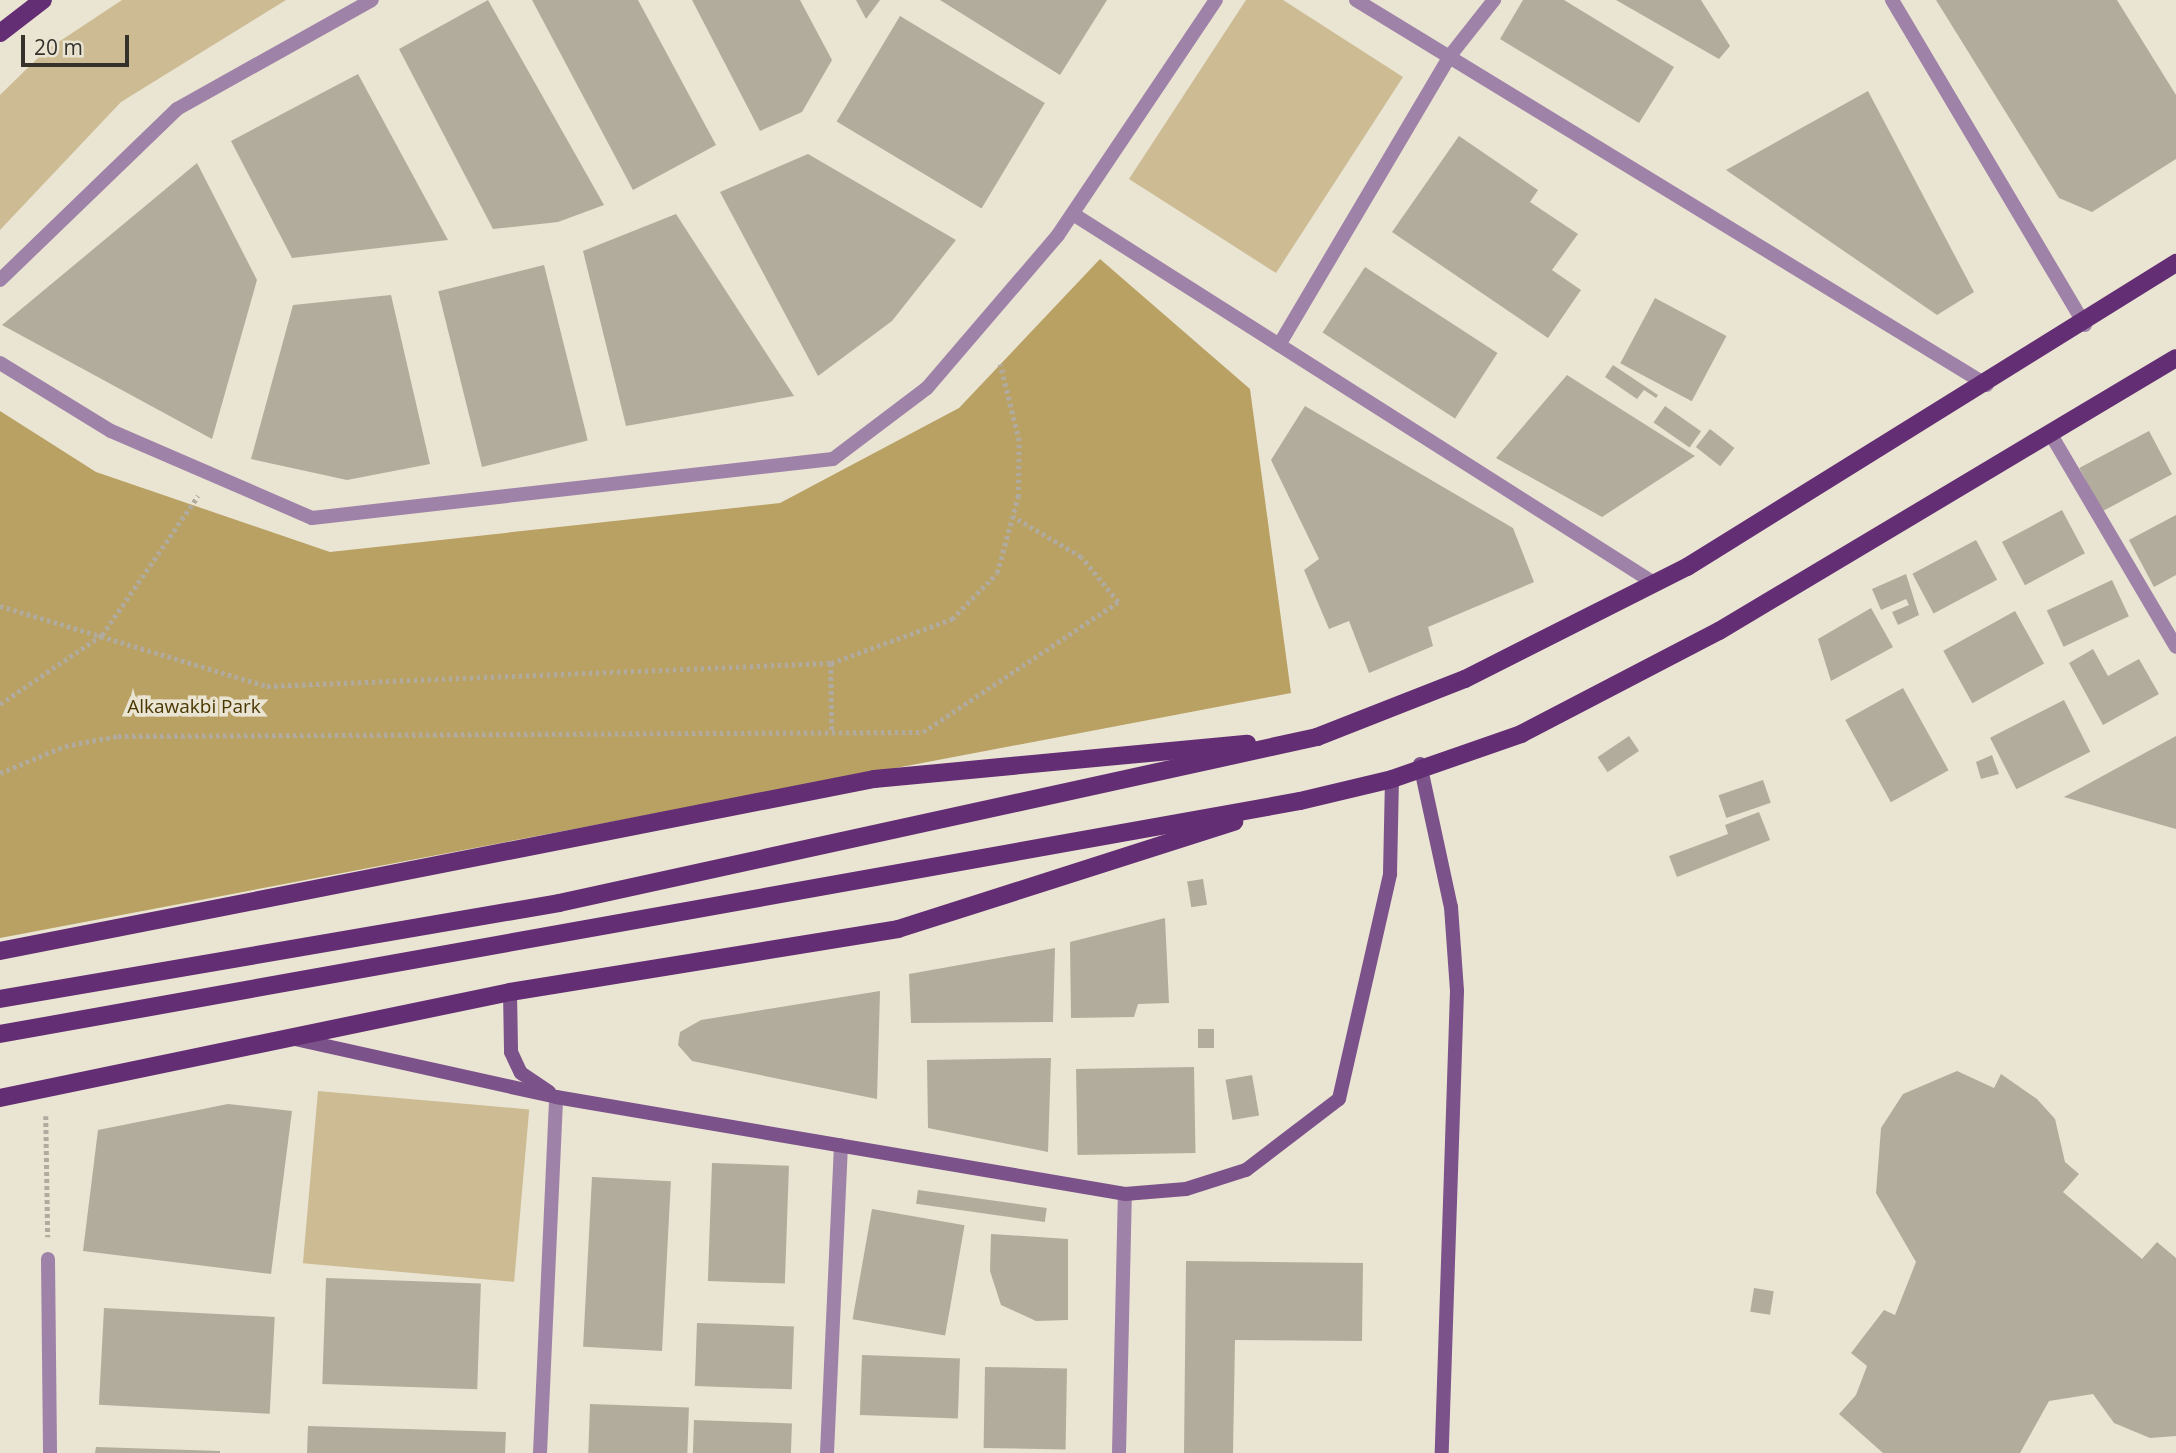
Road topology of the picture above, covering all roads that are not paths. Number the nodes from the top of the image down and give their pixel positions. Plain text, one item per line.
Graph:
1 (43, 0) edge
2 (372, 0) edge
3 (1216, 0) edge
4 (1356, 0) edge
5 (1494, 0) edge
6 (1892, 0) edge
7 (0, 33) edge
8 (1450, 57) junction
9 (1073, 214) junction
10 (2176, 263) edge
11 (0, 280) edge
12 (2085, 325) junction
13 (1279, 345) junction
14 (2176, 358) edge
15 (0, 363) edge
16 (1987, 384) junction
17 (2050, 433) junction
18 (1654, 583) junction
19 (2176, 647) edge
20 (1317, 737) junction
21 (1420, 764) junction
22 (1392, 779) junction
23 (1300, 801) junction
24 (0, 951) edge
25 (510, 992) junction
26 (0, 999) edge
27 (0, 1034) edge
28 (285, 1037) junction
29 (556, 1097) junction
30 (0, 1098) edge
31 (841, 1145) junction
32 (1125, 1194) junction
33 (48, 1259) road end
34 (50, 1453) edge
35 (540, 1453) edge
36 (827, 1453) edge
37 (1119, 1453) edge
38 (1442, 1453) edge

1 - 7 main road
2 - 11 street
3 - 9 street
4 - 8 street
5 - 8 street
6 - 12 street
8 - 13 street
8 - 16 street
9 - 13 street
9 - 15 street
10 - 12 main road
12 - 16 main road
13 - 18 street
14 - 17 main road
16 - 18 main road
17 - 19 street
17 - 21 main road
18 - 20 main road
20 - 24 main road
20 - 26 main road
21 - 22 main road
21 - 38 street
22 - 23 main road
22 - 32 street
23 - 25 main road
23 - 27 main road
25 - 28 main road
25 - 29 street
28 - 29 street
28 - 30 main road
29 - 31 street
29 - 35 street
31 - 32 street
31 - 36 street
32 - 37 street
33 - 34 street

